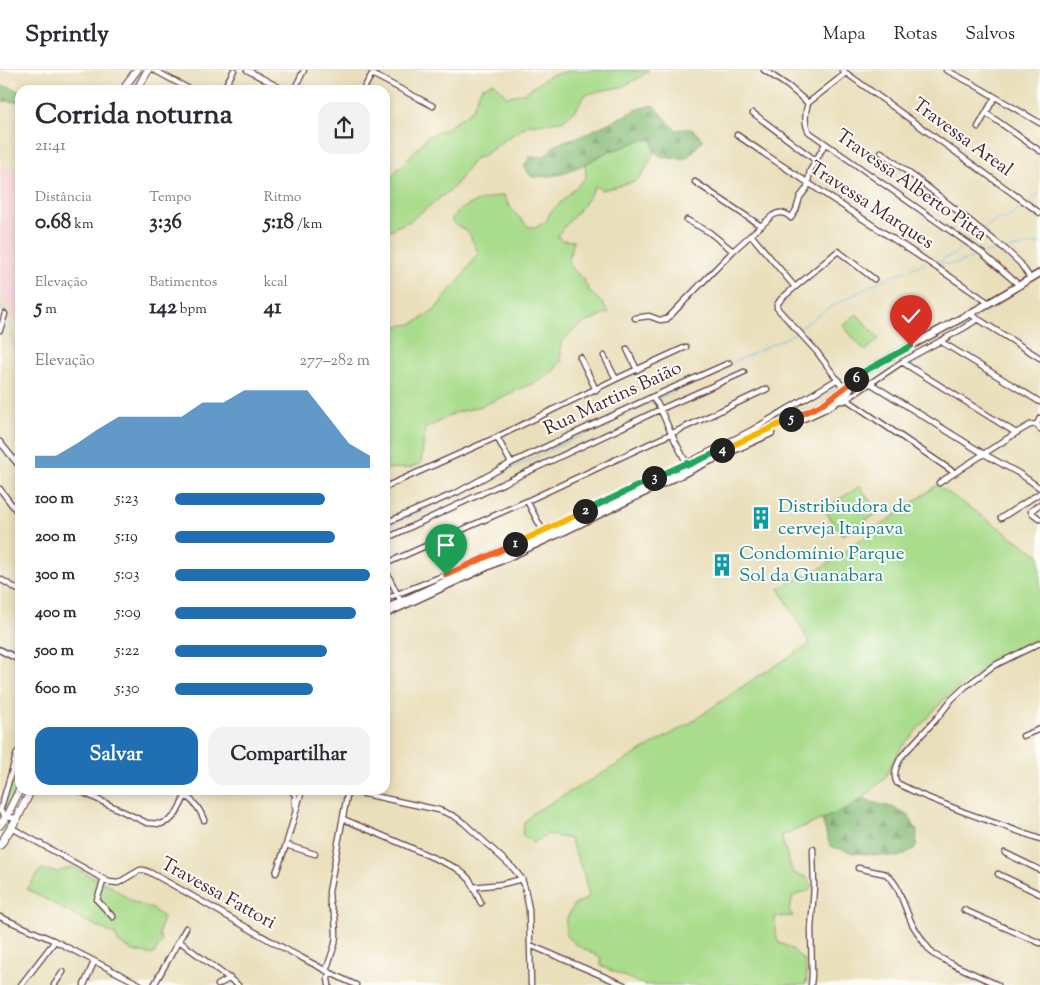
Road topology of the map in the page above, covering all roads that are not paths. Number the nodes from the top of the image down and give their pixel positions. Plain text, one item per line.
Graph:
1 (137, 70) edge
2 (148, 70) edge
3 (154, 70) edge
4 (234, 70) edge
5 (247, 70) edge
6 (304, 70) edge
7 (764, 70) edge
8 (946, 70) edge
9 (844, 72) edge
10 (126, 85) edge
11 (140, 85) edge
12 (182, 85) edge
13 (226, 85) edge
14 (275, 85) edge
15 (296, 85) edge
16 (366, 85) edge
17 (994, 97) junction
18 (808, 103) junction
19 (433, 106) dead end
20 (753, 113) dead end
21 (986, 113) junction
22 (1040, 123) edge
23 (978, 127) dead end
24 (737, 135) dead end
25 (825, 144) junction
26 (1040, 151) edge
27 (881, 152) dead end
28 (815, 160) junction
29 (695, 182) dead end
30 (808, 184) junction
31 (1040, 213) edge
32 (687, 220) dead end
33 (761, 226) junction
34 (751, 235) junction
35 (733, 251) junction
36 (1040, 273) edge
37 (1030, 278) junction
38 (874, 279) dead end
39 (1019, 285) junction
40 (795, 287) junction
41 (989, 303) junction
42 (5, 314) dead end
43 (970, 314) junction
44 (634, 318) dead end
45 (978, 319) junction
46 (0, 330) edge
47 (940, 341) junction
48 (686, 347) dead end
49 (627, 349) dead end
50 (604, 356) dead end
51 (580, 358) dead end
52 (1040, 358) edge
53 (902, 362) junction
54 (729, 363) dead end
55 (637, 370) junction
56 (744, 372) dead end
57 (616, 379) junction
58 (838, 379) junction
59 (870, 383) junction
60 (767, 389) dead end
61 (596, 390) junction
62 (846, 394) junction
63 (654, 398) junction
64 (1040, 402) edge
65 (660, 407) junction
66 (1040, 418) edge
67 (1038, 426) edge
68 (671, 433) junction
69 (1016, 433) junction
70 (498, 437) junction
71 (0, 442) edge
72 (984, 454) junction
73 (15, 461) edge
74 (511, 463) junction
75 (689, 466) junction
76 (955, 473) junction
77 (939, 483) dead end
78 (390, 485) edge
79 (1040, 488) edge
80 (0, 489) edge
81 (1040, 493) edge
82 (527, 501) junction
83 (1040, 504) edge
84 (15, 509) edge
85 (1001, 518) dead end
86 (1040, 519) edge
87 (390, 521) edge
88 (545, 534) junction
89 (390, 537) edge
90 (390, 562) edge
91 (0, 579) edge
92 (390, 579) edge
93 (15, 588) edge
94 (397, 594) junction
95 (390, 597) edge
96 (402, 604) junction
97 (390, 608) edge
98 (390, 611) edge
99 (1040, 643) edge
100 (0, 650) edge
101 (15, 658) edge
102 (1040, 729) edge
103 (1023, 736) dead end
104 (15, 760) edge
105 (17, 795) edge
106 (28, 795) edge
107 (89, 795) edge
108 (186, 795) joint
109 (295, 795) edge
110 (301, 795) edge
111 (346, 795) edge
112 (370, 795) edge
113 (296, 812) junction
114 (6, 817) junction
115 (18, 817) junction
116 (343, 819) junction
117 (204, 820) dead end
118 (0, 825) edge
119 (12, 828) junction
120 (1040, 839) edge
121 (0, 845) edge
122 (286, 845) junction
123 (813, 850) dead end
124 (315, 854) dead end
125 (1006, 854) dead end
126 (858, 868) dead end
127 (1040, 870) edge
128 (276, 873) dead end
129 (998, 874) dead end
130 (104, 879) junction
131 (522, 879) junction
132 (473, 887) junction
133 (1040, 894) edge
134 (481, 903) dead end
135 (964, 910) dead end
136 (0, 917) edge
137 (114, 917) dead end
138 (186, 928) dead end
139 (55, 941) junction
140 (179, 941) junction
141 (1040, 943) edge
142 (530, 945) junction
143 (94, 962) junction
144 (63, 972) dead end
145 (327, 972) junction
146 (230, 978) junction
147 (21, 985) edge
148 (54, 985) edge
149 (84, 985) edge
150 (138, 985) edge
151 (154, 985) edge
152 (218, 985) edge
153 (238, 985) edge
154 (329, 985) edge
155 (356, 985) edge
156 (531, 985) edge
157 (624, 985) edge
158 (811, 985) edge
159 (998, 985) edge

1 - 10 main road
2 - 11 main road
3 - 12 street
4 - 13 street
5 - 14 street
6 - 15 street
7 - 18 street
8 - 17 street
9 - 18 street
9 - 31 street, Travessa Areal
16 - 19 street
17 - 21 street
17 - 22 street
18 - 25 street, Travessa Alberto Pitta
20 - 28 street
21 - 23 street
21 - 26 street
24 - 30 street, Travessa Marques
25 - 28 street
25 - 39 street, Travessa Alberto Pitta
27 - 37 street
28 - 30 street
29 - 33 street
30 - 33 street
30 - 41 street, Travessa Marques
32 - 35 street
33 - 34 street
34 - 35 street
34 - 40 street
35 - 44 street
36 - 37 main road
37 - 39 main road
38 - 40 street
39 - 41 main road
40 - 58 street
41 - 43 main road
42 - 46 street
43 - 45 street
43 - 62 main road
45 - 47 street
45 - 52 street
47 - 53 street
47 - 64 street
48 - 55 street, Rua Martins Baião
49 - 55 street
50 - 57 street
51 - 61 street
53 - 59 street
53 - 69 street
54 - 63 street, Rua Martins Baião
55 - 57 street, Rua Martins Baião
56 - 65 street
57 - 61 street, Rua Martins Baião
58 - 62 street
58 - 75 street
59 - 62 street
59 - 72 street
60 - 68 street
61 - 70 street, Rua Martins Baião
62 - 75 main road
62 - 76 street
63 - 65 street
63 - 74 street, Rua Martins Baião
65 - 68 street
65 - 89 street
66 - 67 street
67 - 69 street
68 - 75 street
68 - 82 street
69 - 72 street
70 - 74 street
70 - 78 street, Rua Martins Baião
71 - 73 street
72 - 76 street
72 - 79 street
74 - 87 street, Rua Martins Baião
75 - 88 main road
76 - 77 street
80 - 84 street
81 - 85 street
82 - 88 street
82 - 90 street
83 - 86 street
88 - 94 street
88 - 96 main road
91 - 93 street
92 - 94 street
94 - 95 street
94 - 96 street
96 - 97 main road
96 - 98 main road
99 - 120 street
100 - 101 street
102 - 103 street
104 - 114 street
105 - 114 main road
106 - 115 main road
107 - 108 street
108 - 117 street
109 - 113 street
110 - 113 street
111 - 116 street
112 - 131 street
113 - 122 street
114 - 115 street
114 - 118 main road
115 - 119 main road
116 - 132 street
116 - 145 street
119 - 121 main road
119 - 130 street
122 - 124 street
122 - 128 street
123 - 158 street
125 - 127 street
126 - 159 street
129 - 133 street
130 - 137 street
130 - 145 street, Travessa Fattori
131 - 132 street
131 - 142 street
132 - 134 street
135 - 141 street
136 - 139 street
138 - 140 street
139 - 143 street
139 - 147 street
140 - 146 street
140 - 151 street
142 - 156 street
142 - 157 street
143 - 149 street
143 - 150 street
144 - 148 street
145 - 154 street
145 - 155 street, Travessa Fattori
146 - 152 street
146 - 153 street

